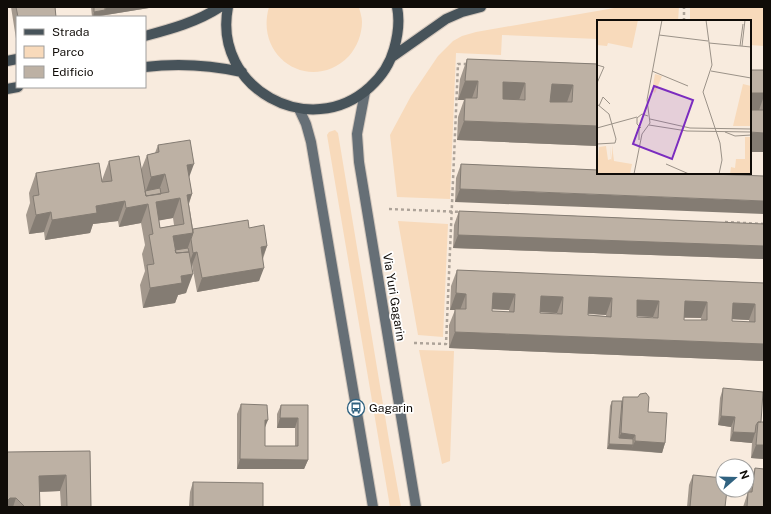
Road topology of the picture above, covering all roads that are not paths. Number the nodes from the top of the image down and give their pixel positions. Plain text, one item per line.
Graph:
1 (220, 7) edge
2 (228, 7) edge
3 (397, 7) edge
4 (482, 7) edge
5 (146, 36) edge
6 (392, 57) junction
7 (146, 67) edge
8 (242, 72) junction
9 (365, 92) junction
10 (299, 109) junction
11 (373, 507) edge
12 (416, 507) edge

1 - 5 main road
2 - 8 main road
3 - 6 main road
4 - 6 main road
6 - 9 main road
7 - 8 main road
8 - 10 main road
9 - 10 main road
9 - 12 main road, Via Yuri Gagarin
10 - 11 main road

